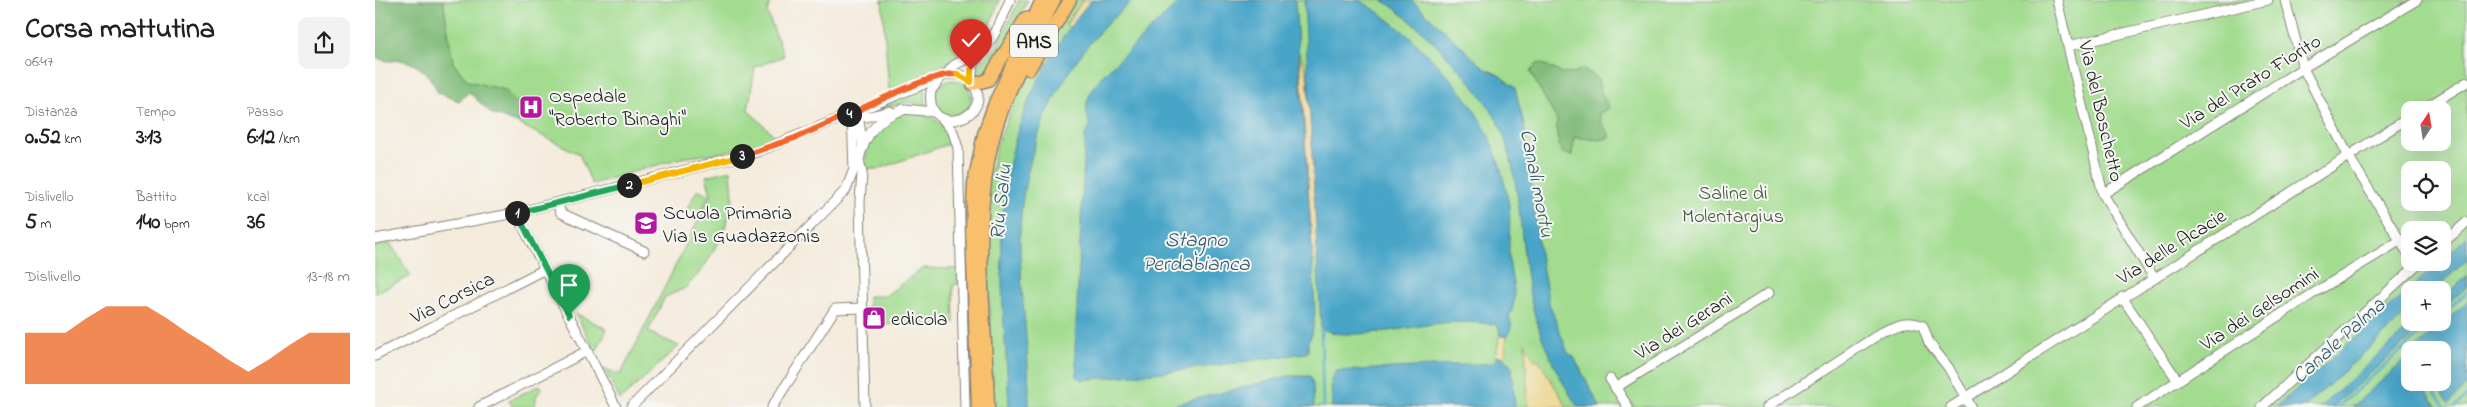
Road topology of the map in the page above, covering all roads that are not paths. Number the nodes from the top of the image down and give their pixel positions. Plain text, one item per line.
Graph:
1 (1010, 0) edge
2 (1054, 0) edge
3 (1071, 0) edge
4 (2057, 0) edge
5 (2268, 0) edge
6 (2285, 0) edge
7 (2417, 0) edge
8 (1041, 4) edge
9 (2068, 46) junction
10 (983, 50) junction
11 (953, 66) junction
12 (2303, 68) junction
13 (944, 76) junction
14 (929, 80) junction
15 (1015, 82) junction
16 (2467, 82) edge
17 (972, 83) junction
18 (2436, 101) edge
19 (907, 109) junction
20 (852, 113) junction
21 (938, 115) junction
22 (2401, 123) edge
23 (863, 148) junction
24 (2348, 155) junction
25 (859, 160) junction
26 (854, 169) junction
27 (848, 186) junction
28 (2103, 194) junction
29 (860, 202) junction
30 (557, 203) junction
31 (516, 213) junction
32 (2467, 222) edge
33 (2451, 236) edge
34 (375, 239) edge
35 (2401, 240) joint
36 (643, 251) dead end
37 (545, 269) junction
38 (2408, 271) edge
39 (2154, 278) junction
40 (1769, 293) dead end
41 (2122, 297) junction
42 (862, 308) junction
43 (587, 351) junction
44 (375, 356) edge
45 (2178, 381) junction
46 (1965, 398) junction
47 (615, 406) edge
48 (479, 407) edge
49 (631, 407) edge
50 (772, 407) edge
51 (865, 407) edge
52 (965, 407) edge
53 (978, 407) edge
54 (988, 407) edge
55 (1628, 407) edge
56 (1767, 407) edge
57 (1951, 407) edge
58 (1971, 407) edge
59 (2137, 407) edge
60 (2262, 407) edge

1 - 10 street
2 - 15 highway, AMS
3 - 15 highway
4 - 9 street, Via del Boschetto
5 - 9 street
6 - 12 street
7 - 12 street, Via del Prato Fiorito
8 - 17 highway
8 - 53 highway, AMS
9 - 28 street, Via del Boschetto
10 - 11 street
10 - 17 street
11 - 13 street
11 - 14 street
12 - 24 street
12 - 28 street, Via del Prato Fiorito
13 - 14 street
13 - 17 street
13 - 21 street
14 - 20 street
15 - 54 highway, AMS
16 - 18 street
17 - 21 street
19 - 20 street
19 - 21 street
19 - 23 street
20 - 23 street
20 - 26 street
20 - 30 street
21 - 52 street
22 - 24 street, Via delle Acacie
23 - 25 street
24 - 35 street
24 - 39 street, Via delle Acacie
25 - 26 street
25 - 29 street
26 - 27 street
27 - 29 street
27 - 49 street
28 - 39 street, Via del Boschetto
29 - 42 street
30 - 31 street
30 - 36 street
31 - 34 street
31 - 37 street
32 - 33 street
35 - 45 street, Via dei Gelsomini
37 - 43 street
37 - 44 street, Via Corsica
38 - 60 street
39 - 41 street, Via delle Acacie
40 - 55 street, Via dei Gerani
41 - 45 street
41 - 46 street, Via delle Acacie
42 - 50 street
42 - 51 street
43 - 47 street
43 - 48 street
45 - 59 street, Via dei Gelsomini
46 - 56 street
46 - 57 street, Via delle Acacie
46 - 58 street

